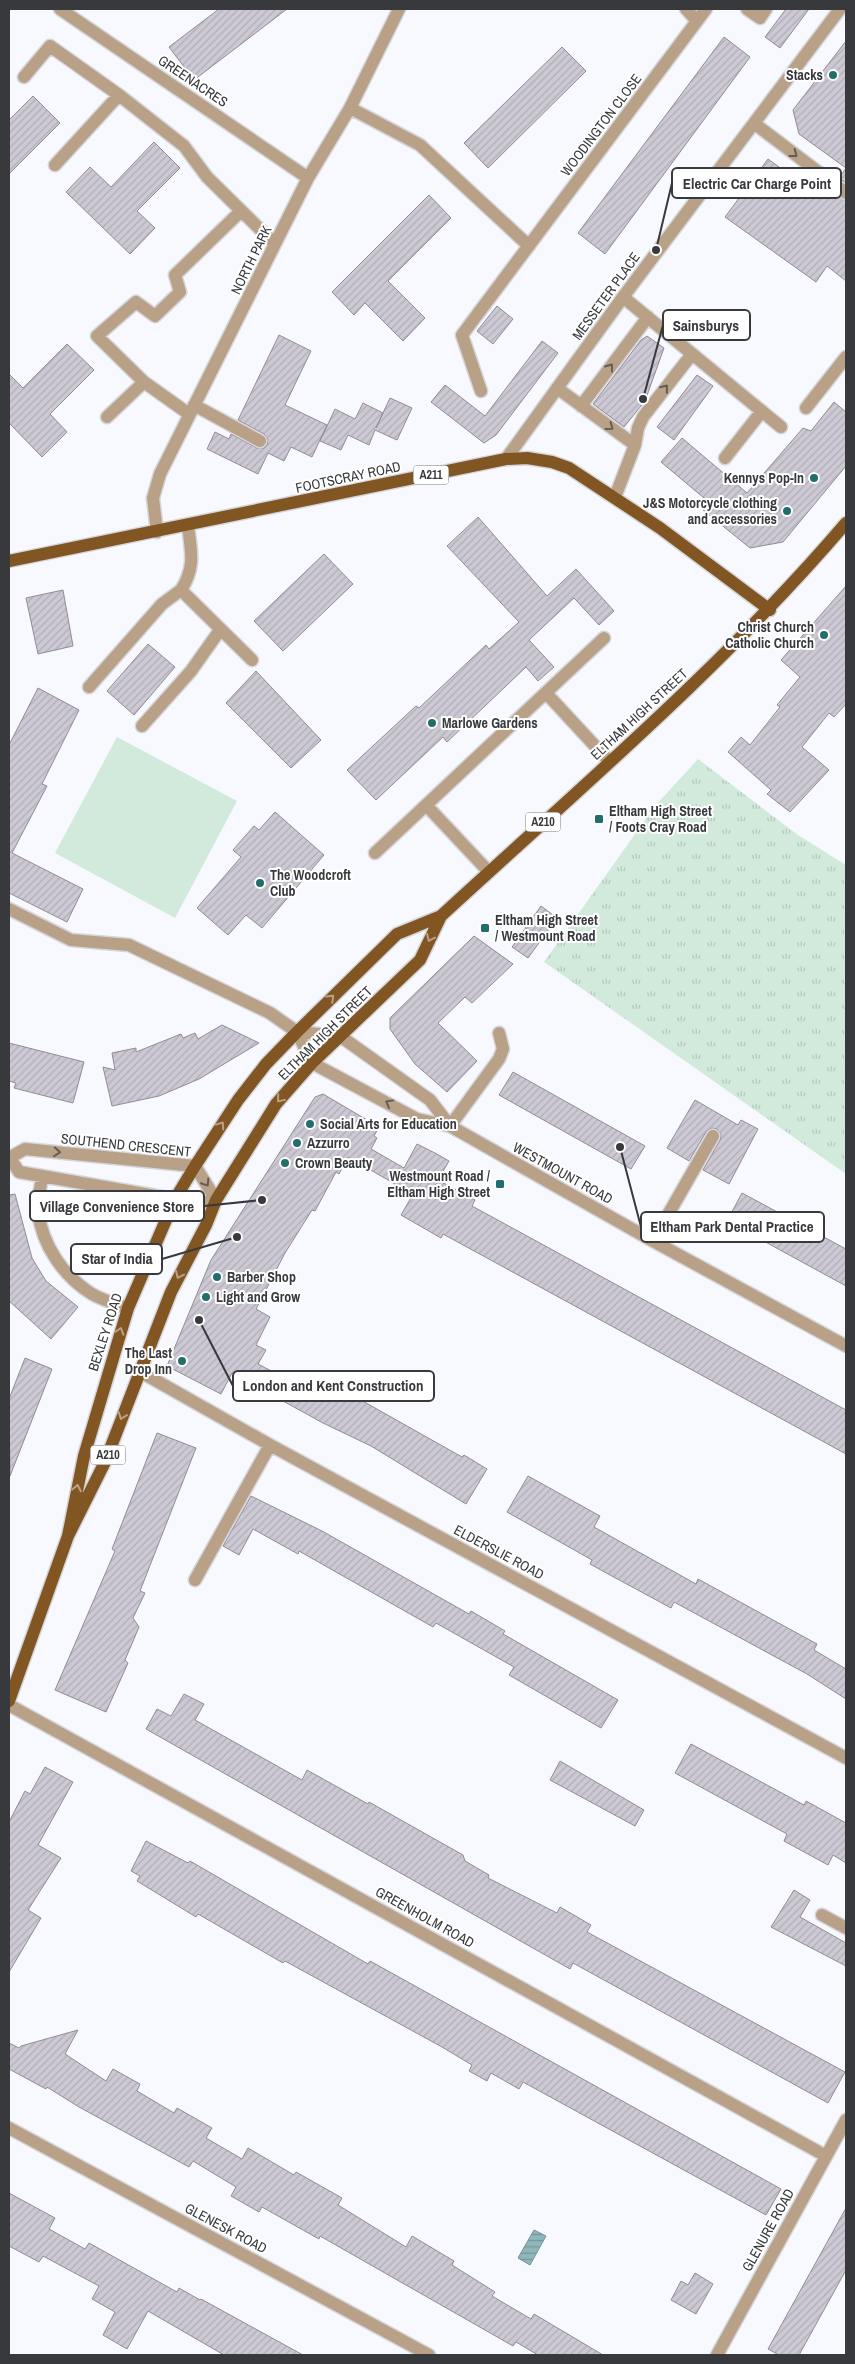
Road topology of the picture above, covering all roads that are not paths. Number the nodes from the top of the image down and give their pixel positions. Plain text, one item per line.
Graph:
1 (60, 9) edge
2 (400, 9) edge
3 (686, 9) edge
4 (706, 9) edge
5 (747, 9) edge
6 (766, 9) edge
7 (840, 9) edge
8 (697, 21) junction
9 (24, 77) dead end
10 (119, 95) junction
11 (350, 108) junction
12 (755, 124) junction
13 (55, 165) dead end
14 (308, 178) junction
15 (846, 193) edge
16 (240, 212) junction
17 (275, 244) junction
18 (529, 246) junction
19 (623, 297) junction
20 (648, 317) junction
21 (692, 354) junction
22 (846, 357) edge
23 (144, 382) junction
24 (558, 388) junction
25 (481, 391) dead end
26 (581, 406) junction
27 (806, 408) dead end
28 (192, 410) junction
29 (762, 411) junction
30 (107, 417) dead end
31 (781, 427) dead end
32 (260, 440) dead end
33 (635, 445) junction
34 (725, 458) dead end
35 (506, 459) junction
36 (615, 497) junction
37 (846, 523) edge
38 (188, 526) junction
39 (157, 532) junction
40 (9, 561) edge
41 (181, 590) junction
42 (770, 610) junction
43 (220, 630) junction
44 (604, 638) dead end
45 (252, 660) dead end
46 (89, 687) dead end
47 (546, 693) junction
48 (142, 726) dead end
49 (609, 761) junction
50 (426, 805) junction
51 (375, 853) dead end
52 (489, 872) junction
53 (9, 909) edge
54 (441, 916) junction
55 (296, 1032) junction
56 (499, 1034) dead end
57 (340, 1036) junction
58 (312, 1063) junction
59 (450, 1126) junction
60 (714, 1136) dead end
61 (10, 1158) edge
62 (195, 1166) junction
63 (42, 1176) junction
64 (175, 1200) junction
65 (216, 1200) junction
66 (653, 1241) junction
67 (128, 1308) junction
68 (846, 1346) edge
69 (139, 1371) junction
70 (270, 1445) junction
71 (68, 1536) junction
72 (195, 1580) dead end
73 (9, 1701) edge
74 (9, 1705) edge
75 (846, 1758) edge
76 (822, 1915) dead end
77 (846, 1928) edge
78 (846, 2120) edge
79 (9, 2128) edge
80 (826, 2156) junction
81 (429, 2355) edge
82 (717, 2355) edge

1 - 14 street, GREENACRES
2 - 11 street, NORTH PARK
3 - 8 street
4 - 8 street, WOODINGTON CLOSE
5 - 6 street
7 - 12 street, MESSETER PLACE
8 - 18 street, WOODINGTON CLOSE
9 - 10 street
10 - 13 street
10 - 16 street
11 - 14 street, NORTH PARK
11 - 18 street
12 -> 15 street
12 - 19 street, MESSETER PLACE
14 - 17 street, NORTH PARK
16 - 17 street
16 - 23 street
17 - 28 street, NORTH PARK
18 - 25 street, WOODINGTON CLOSE
19 - 20 street
19 - 24 street, MESSETER PLACE
20 - 21 street
26 -> 20 street
21 - 29 street
33 -> 21 street
22 - 27 street
23 - 28 street
23 - 30 street
24 - 26 street
24 - 35 street, MESSETER PLACE
26 -> 33 street
28 - 32 street
28 - 39 street, NORTH PARK
29 - 31 street
29 - 34 street
33 - 36 street
35 - 36 main road, FOOTSCRAY ROAD / A211
35 - 38 main road, FOOTSCRAY ROAD / A211
36 - 42 main road, FOOTSCRAY ROAD / A211
37 - 42 main road, ELTHAM HIGH STREET / A210
38 - 39 main road, FOOTSCRAY ROAD / A211
38 - 41 street
39 - 40 main road, FOOTSCRAY ROAD / A211
41 - 43 street
41 - 46 street
42 - 49 main road, ELTHAM HIGH STREET / A210
43 - 45 street
43 - 48 street
44 - 47 street
47 - 49 street
47 - 50 street
49 - 52 main road, ELTHAM HIGH STREET / A210
50 - 51 street
50 - 52 street
52 - 54 main road, ELTHAM HIGH STREET / A210
53 - 55 street
55 -> 54 main road, ELTHAM HIGH STREET / A210
54 -> 57 main road, ELTHAM HIGH STREET / A210
55 - 57 street
55 - 58 street
62 -> 55 main road, BEXLEY ROAD / A210
56 - 59 street
57 - 58 main road, ELTHAM HIGH STREET / A210
57 - 59 street, WESTMOUNT ROAD
59 -> 58 street, WESTMOUNT ROAD
58 -> 65 main road, ELTHAM HIGH STREET / A210
59 - 66 street, WESTMOUNT ROAD
60 - 66 street
61 -> 62 street, SOUTHEND CRESCENT
61 - 63 street, SOUTHEND CRESCENT
62 - 64 main road, BEXLEY ROAD / A210
62 -> 65 street, SOUTHEND CRESCENT
63 - 64 street, SOUTHEND CRESCENT
63 - 67 street
64 - 65 street, SOUTHEND CRESCENT
64 - 67 main road, BEXLEY ROAD / A210
65 -> 69 main road, BEXLEY ROAD / A210
66 - 68 street, WESTMOUNT ROAD
71 -> 67 main road, BEXLEY ROAD / A210
69 - 70 street, ELDERSLIE ROAD
69 -> 71 main road, BEXLEY ROAD / A210
70 - 72 street
70 - 75 street, ELDERSLIE ROAD
71 - 73 main road, BEXLEY ROAD / A210
74 - 80 street, GREENHOLM ROAD
76 - 77 street
78 - 80 street, GLENURE ROAD
79 - 81 street, GLENESK ROAD
80 - 82 street, GLENURE ROAD

